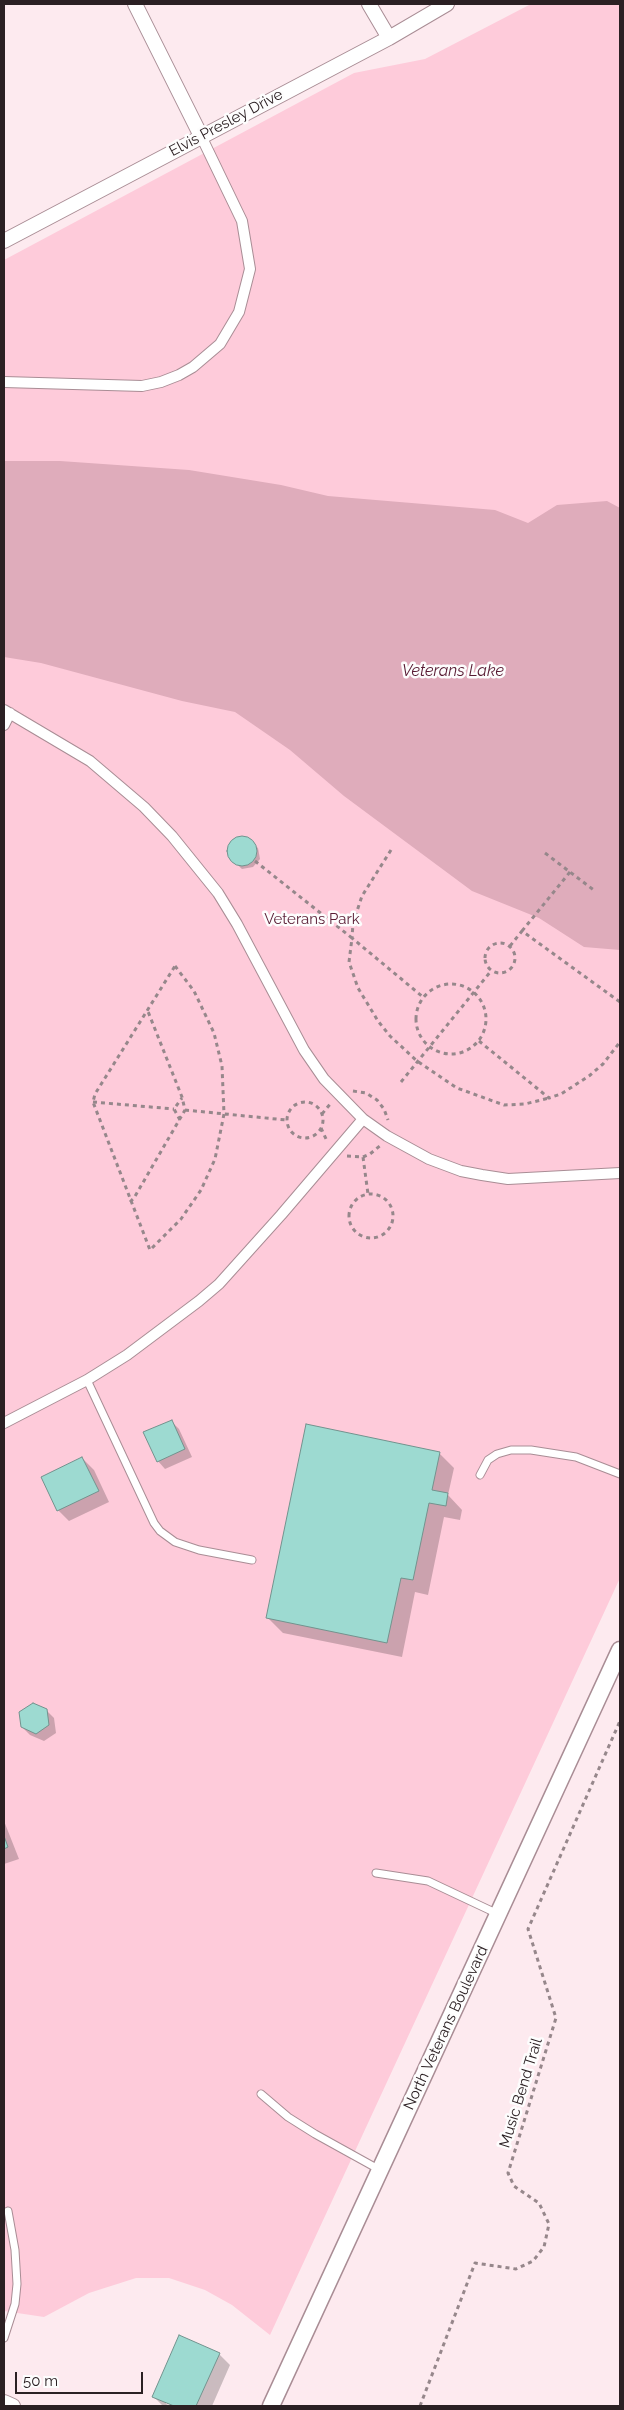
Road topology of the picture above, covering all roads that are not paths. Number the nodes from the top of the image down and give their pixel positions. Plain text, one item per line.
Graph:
1 (135, 4) edge
2 (369, 4) edge
3 (447, 4) edge
4 (389, 38) junction
5 (201, 136) junction
6 (4, 241) edge
7 (4, 382) edge
8 (7, 711) edge
9 (4, 725) edge
10 (362, 1119) junction
11 (620, 1173) edge
12 (88, 1380) junction
13 (4, 1423) edge
14 (620, 1474) edge
15 (480, 1475) dead end
16 (252, 1560) dead end
17 (620, 1650) edge
18 (376, 1873) dead end
19 (498, 1914) junction
20 (261, 2094) dead end
21 (380, 2170) junction
22 (8, 2211) dead end
23 (4, 2338) edge
24 (4, 2402) edge
25 (13, 2406) edge
26 (271, 2406) edge

1 - 5 street
2 - 4 street
3 - 4 street, Elvis Presley Drive
4 - 5 street, Elvis Presley Drive
5 - 6 street, Elvis Presley Drive
5 - 7 street
8 - 9 street
8 - 10 street
10 - 11 street
10 - 12 street
12 - 13 street
12 - 16 lane
14 - 15 lane
17 - 19 street, North Veterans Boulevard
18 - 19 lane
19 - 21 street, North Veterans Boulevard
20 - 21 lane
21 - 26 street, North Veterans Boulevard
22 - 23 lane
24 - 25 street

